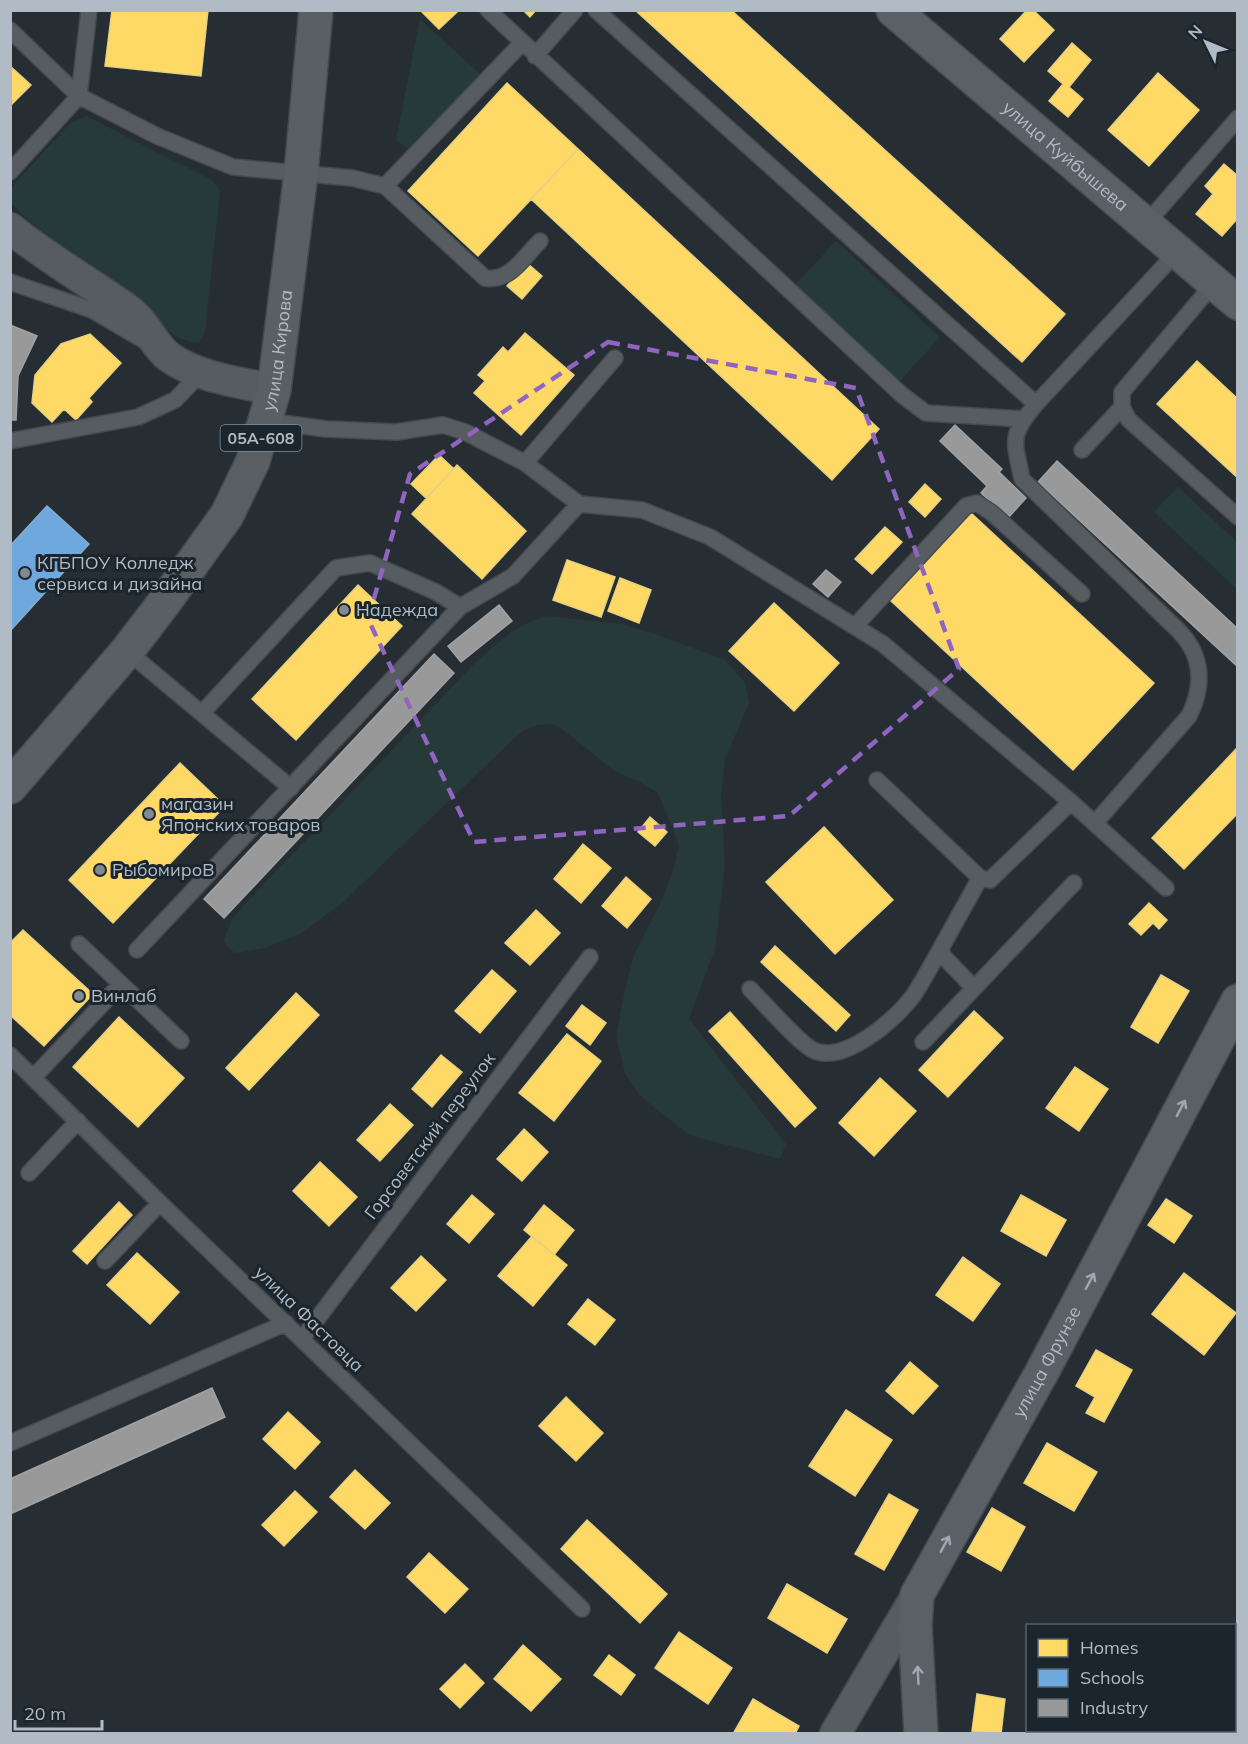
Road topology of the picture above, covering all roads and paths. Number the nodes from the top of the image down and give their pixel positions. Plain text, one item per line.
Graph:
1 (89, 10) edge
2 (316, 10) edge
3 (488, 10) edge
4 (575, 10) edge
5 (596, 10) edge
6 (893, 10) edge
7 (10, 30) edge
8 (522, 44) junction
9 (535, 56) junction
10 (79, 96) junction
11 (1238, 117) edge
12 (10, 172) edge
13 (302, 172) junction
14 (385, 186) junction
15 (1146, 224) junction
16 (10, 228) edge
17 (540, 241) dead end
18 (1178, 251) junction
19 (10, 282) edge
20 (1226, 293) edge
21 (168, 356) junction
22 (615, 358) dead end
23 (201, 373) junction
24 (1036, 404) junction
25 (270, 406) junction
26 (1122, 407) junction
27 (1023, 419) junction
28 (10, 441) edge
29 (1082, 450) dead end
30 (525, 463) junction
31 (579, 504) junction
32 (1238, 517) edge
33 (1082, 594) dead end
34 (460, 607) junction
35 (856, 625) junction
36 (127, 651) junction
37 (202, 713) junction
38 (877, 780) dead end
39 (10, 787) edge
40 (291, 788) junction
41 (1071, 802) junction
42 (1095, 823) junction
43 (980, 878) junction
44 (1074, 883) dead end
45 (1166, 888) dead end
46 (79, 944) dead end
47 (941, 948) junction
48 (137, 951) dead end
49 (590, 957) dead end
50 (121, 984) junction
51 (974, 988) junction
52 (750, 989) dead end
53 (1238, 1001) edge
54 (181, 1041) dead end
55 (923, 1042) dead end
56 (13, 1062) edge
57 (33, 1078) junction
58 (78, 1121) junction
59 (29, 1173) dead end
60 (160, 1203) junction
61 (105, 1260) dead end
62 (286, 1323) junction
63 (302, 1339) junction
64 (10, 1443) edge
65 (917, 1594) junction
66 (582, 1609) dead end
67 (835, 1734) edge
68 (921, 1734) edge

1 - 10 lane
2 - 13 main road, улица Кирова / 05А-608
3 - 8 lane
4 - 9 lane
5 - 24 lane
6 - 15 main road, улица Куйбышева
7 - 10 lane
8 - 9 lane
8 - 14 lane
9 - 27 lane
10 - 12 lane
10 - 13 lane
11 - 15 lane
13 - 14 lane
13 - 25 main road, улица Кирова / 05А-608
14 - 17 lane
15 - 18 main road, улица Куйбышева
16 - 21 street
18 - 20 main road, улица Куйбышева
18 - 24 lane
19 - 21 lane
20 - 26 lane
21 - 23 street
22 - 30 lane
23 - 25 street
23 - 28 lane
24 - 27 lane
25 - 30 lane
25 - 36 main road, улица Кирова / 05А-608
26 - 29 lane
26 - 32 lane
27 - 42 lane
30 - 31 lane
31 - 34 lane
31 - 35 lane
33 - 35 lane
34 - 37 lane
34 - 40 lane
35 - 41 lane
36 - 37 lane
36 - 39 main road, улица Кирова / 05А-608
37 - 40 lane
38 - 43 lane
40 - 48 lane
41 - 42 lane
41 - 43 lane
42 - 45 lane
43 - 47 lane
44 - 51 lane
46 - 50 lane
47 - 51 lane
47 - 52 lane
49 - 63 lane, Горсоветский переулок
50 - 54 lane
50 - 57 lane
51 - 55 lane
65 -> 53 main road, улица Фрунзе
56 - 57 lane, улица Фастовца
57 - 58 lane, улица Фастовца
58 - 59 lane
58 - 60 lane, улица Фастовца
60 - 61 lane
60 - 62 lane, улица Фастовца
62 - 63 lane, улица Фастовца
62 - 64 lane
63 - 66 lane, улица Фастовца
65 - 67 street
68 -> 65 main road, улица Фрунзе

